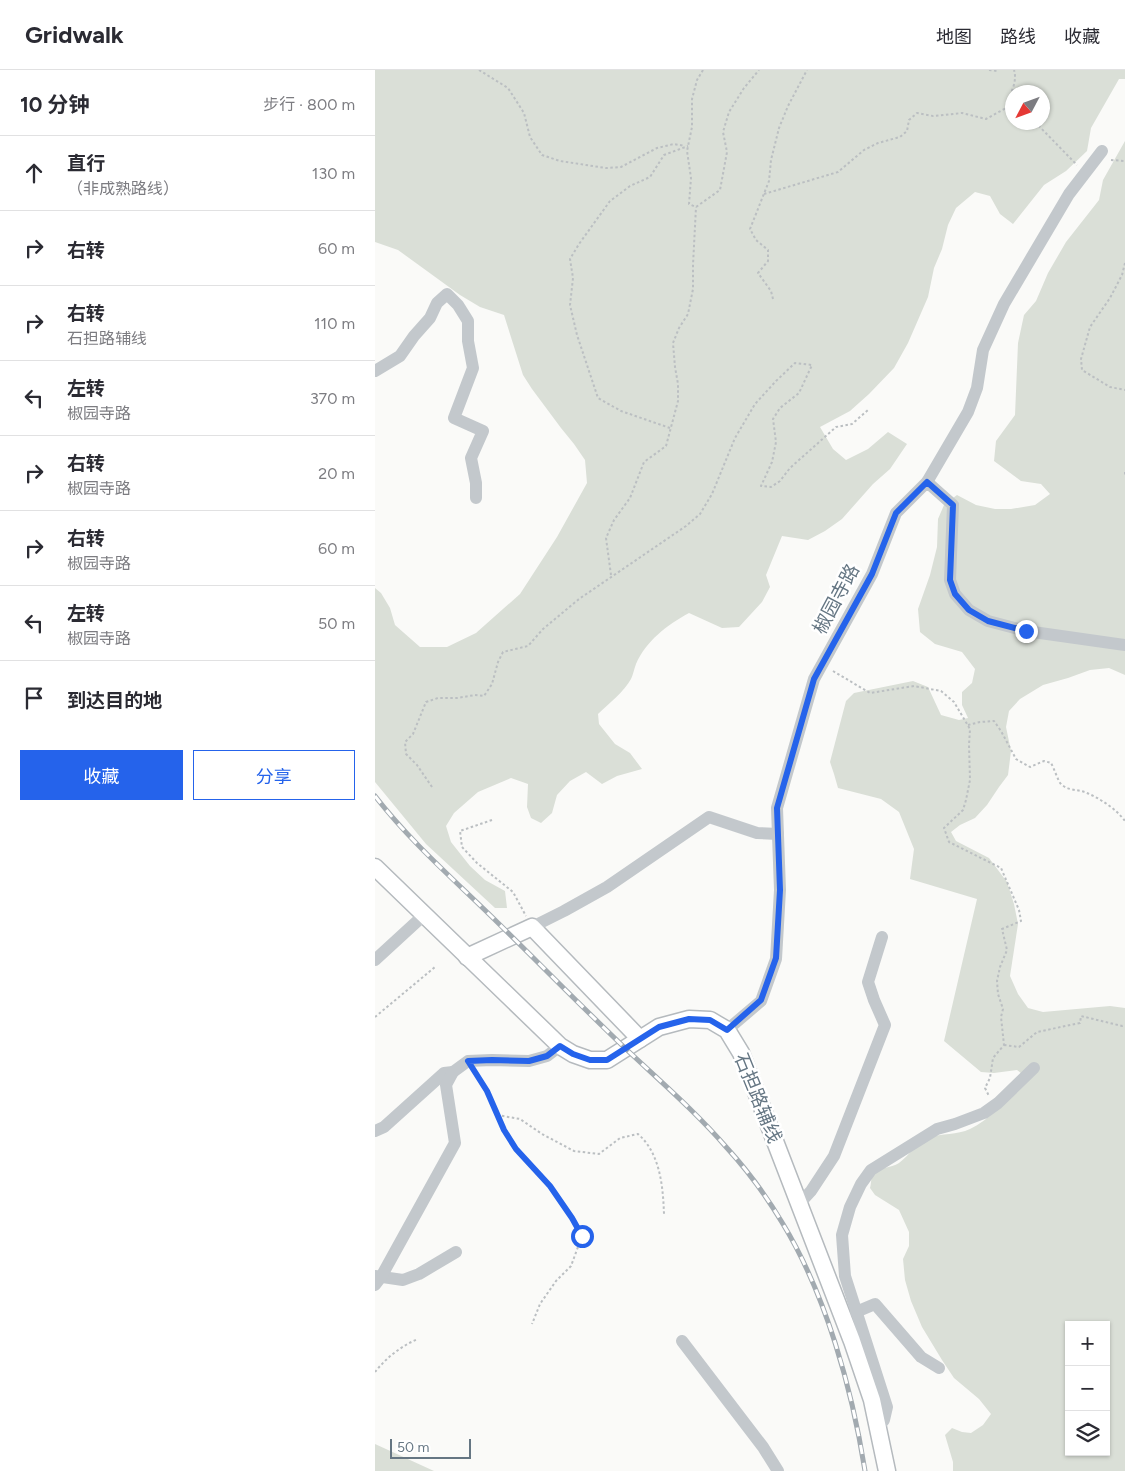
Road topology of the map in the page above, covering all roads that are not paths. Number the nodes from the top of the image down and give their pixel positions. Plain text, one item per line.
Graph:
1 (1102, 151) dead end
2 (375, 371) edge
3 (927, 482) junction
4 (476, 498) dead end
5 (1125, 645) edge
6 (778, 834) junction
7 (375, 867) edge
8 (424, 915) junction
9 (532, 927) junction
10 (882, 937) dead end
11 (467, 957) junction
12 (375, 959) edge
13 (727, 1030) junction
14 (640, 1039) junction
15 (560, 1046) junction
16 (1034, 1068) dead end
17 (453, 1072) junction
18 (375, 1131) edge
19 (799, 1204) junction
20 (456, 1252) dead end
21 (377, 1280) edge
22 (856, 1312) junction
23 (682, 1341) dead end
24 (939, 1368) dead end
25 (878, 1427) junction
26 (778, 1471) edge
27 (887, 1471) edge

1 - 3 street, 椒园寺路
2 - 4 street
3 - 5 street
3 - 6 street, 椒园寺路
6 - 9 street
6 - 13 street, 椒园寺路
7 - 8 main road, 石担路辅线
8 - 11 main road, 石担路辅线
8 - 12 street
9 - 11 main road
9 - 14 main road
10 - 19 street
11 - 15 main road, 石担路辅线
13 - 14 main road, 石担路辅线
13 - 19 main road, 石担路辅线
14 - 15 main road, 石担路辅线
15 - 17 street
16 - 22 street
17 - 18 street
17 - 21 street
19 - 25 main road, 石担路辅线
20 - 21 street
22 - 24 street
22 - 25 street
23 - 26 street
25 - 27 main road, 石担路辅线

